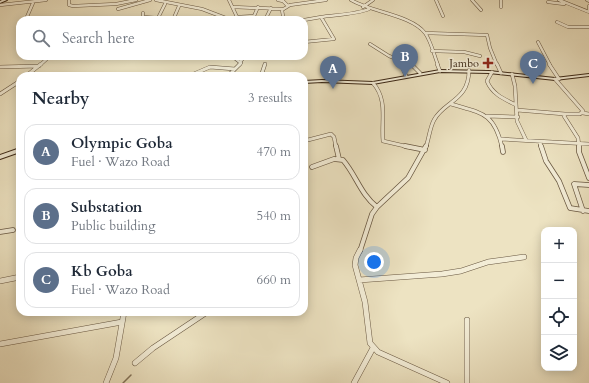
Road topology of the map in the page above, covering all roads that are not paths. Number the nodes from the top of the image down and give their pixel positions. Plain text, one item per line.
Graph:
1 (5, 0) edge
2 (46, 0) edge
3 (69, 0) edge
4 (136, 0) edge
5 (150, 0) edge
6 (156, 0) edge
7 (229, 0) edge
8 (278, 0) edge
9 (326, 0) edge
10 (351, 0) edge
11 (373, 0) edge
12 (436, 0) edge
13 (472, 0) edge
14 (501, 0) edge
15 (559, 0) edge
16 (548, 2) dead end
17 (33, 3) junction
18 (0, 4) edge
19 (165, 4) junction
20 (571, 4) junction
21 (179, 6) junction
22 (288, 6) junction
23 (589, 6) edge
24 (233, 7) junction
25 (258, 7) junction
26 (363, 7) junction
27 (501, 7) dead end
28 (118, 8) dead end
29 (270, 8) junction
30 (283, 9) junction
31 (370, 9) junction
32 (481, 10) dead end
33 (589, 11) edge
34 (27, 16) edge
35 (159, 16) edge
36 (175, 16) edge
37 (218, 16) edge
38 (237, 16) edge
39 (254, 16) edge
40 (267, 16) edge
41 (283, 16) edge
42 (443, 16) dead end
43 (321, 17) junction
44 (308, 19) edge
45 (557, 22) dead end
46 (589, 27) edge
47 (425, 33) junction
48 (308, 42) edge
49 (538, 42) dead end
50 (370, 44) dead end
51 (432, 51) junction
52 (480, 56) dead end
53 (47, 60) edge
54 (401, 60) junction
55 (241, 61) edge
56 (265, 64) dead end
57 (40, 66) junction
58 (0, 67) edge
59 (235, 69) junction
60 (469, 70) junction
61 (440, 71) junction
62 (32, 72) edge
63 (201, 72) edge
64 (232, 72) edge
65 (262, 72) edge
66 (492, 72) junction
67 (420, 73) junction
68 (501, 73) junction
69 (512, 74) junction
70 (589, 74) edge
71 (406, 76) junction
72 (557, 79) junction
73 (308, 82) edge
74 (373, 83) junction
75 (16, 84) edge
76 (0, 94) edge
77 (451, 104) junction
78 (516, 105) junction
79 (517, 110) junction
80 (583, 113) junction
81 (565, 114) junction
82 (589, 114) edge
83 (487, 116) junction
84 (518, 117) junction
85 (501, 139) junction
86 (308, 140) edge
87 (526, 140) junction
88 (540, 142) junction
89 (580, 144) junction
90 (589, 144) edge
91 (425, 150) junction
92 (16, 151) edge
93 (503, 152) dead end
94 (0, 157) edge
95 (339, 159) junction
96 (312, 167) dead end
97 (589, 178) edge
98 (589, 185) edge
99 (377, 207) junction
100 (583, 211) junction
101 (589, 211) edge
102 (13, 230) dead end
103 (0, 232) edge
104 (524, 257) dead end
105 (16, 277) edge
106 (359, 280) junction
107 (2, 281) edge
108 (0, 285) edge
109 (123, 316) edge
110 (201, 316) edge
111 (467, 320) dead end
112 (122, 322) junction
113 (0, 344) edge
114 (373, 348) junction
115 (135, 363) dead end
116 (106, 383) edge
117 (354, 383) edge
118 (446, 383) edge
119 (467, 383) edge

1 - 18 main road
2 - 17 street
3 - 4 street
5 - 28 street
6 - 19 street
7 - 24 street
8 - 22 street
9 - 22 street
10 - 26 street
11 - 26 street
12 - 42 street
13 - 32 street
14 - 27 street
15 - 20 street
16 - 20 street
17 - 18 street
17 - 34 street
19 - 21 street
19 - 35 street
20 - 33 street
21 - 36 street
21 - 37 street
22 - 30 street
23 - 33 street
24 - 25 street
24 - 38 street
25 - 29 street
25 - 39 street
26 - 31 street
29 - 30 street
29 - 40 street
30 - 41 street
31 - 43 street
31 - 47 street
43 - 44 street
43 - 48 street
45 - 46 street
47 - 51 street
47 - 68 street
49 - 72 street
50 - 54 street
51 - 52 street
51 - 61 street
53 - 57 street
54 - 67 street
54 - 71 street
55 - 59 street
56 - 65 street
57 - 58 street
57 - 62 street
59 - 63 street
59 - 64 street
60 - 61 main road
60 - 66 main road
60 - 77 street
61 - 67 main road
66 - 68 main road
66 - 78 street
67 - 71 main road
68 - 69 main road
69 - 72 main road
69 - 78 street
70 - 72 main road
71 - 74 main road
72 - 80 street
73 - 74 main road
74 - 91 street
75 - 76 street
77 - 83 street
77 - 91 street
78 - 79 street
79 - 81 street
79 - 84 street
80 - 81 street
80 - 82 street
81 - 89 street
83 - 84 street
83 - 85 street
84 - 87 street
85 - 87 street
85 - 93 street
86 - 95 street
87 - 88 street
88 - 89 street
88 - 100 street
89 - 90 street
89 - 97 street
91 - 99 street
92 - 94 main road
95 - 96 street
95 - 99 street
98 - 100 street
99 - 106 street
100 - 101 street
102 - 103 street
104 - 106 street
105 - 107 street
106 - 114 street
107 - 108 street
109 - 112 street
110 - 115 street
111 - 119 street
112 - 113 street
112 - 116 street
114 - 117 street
114 - 118 street

